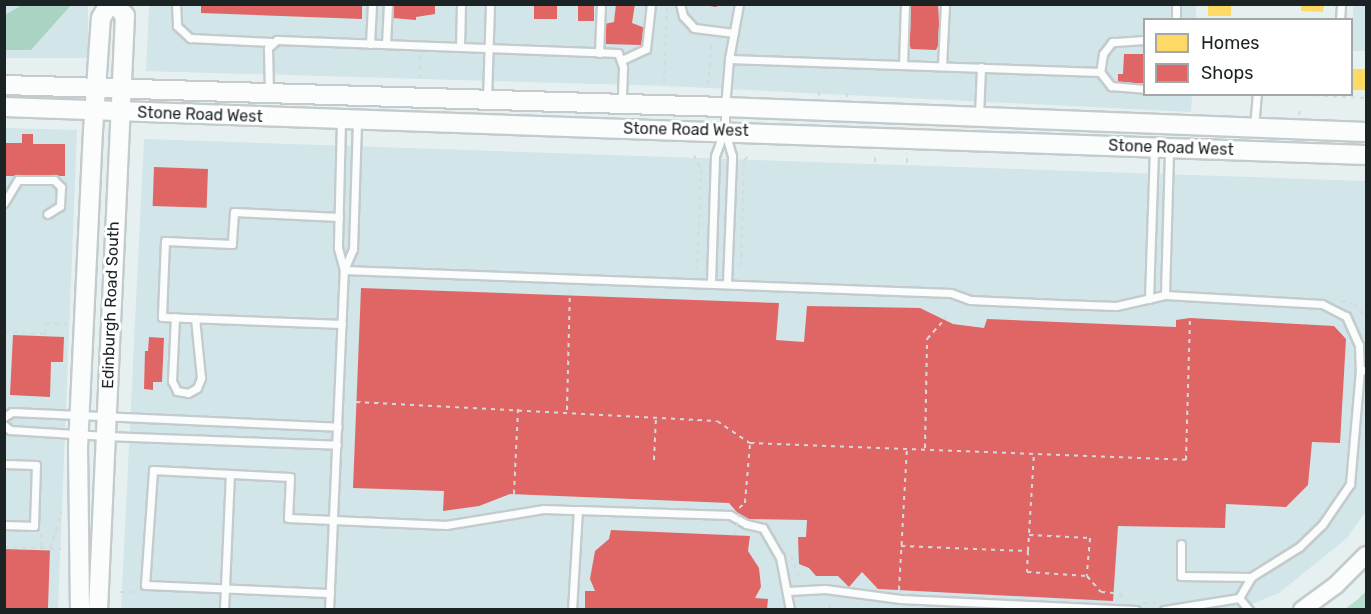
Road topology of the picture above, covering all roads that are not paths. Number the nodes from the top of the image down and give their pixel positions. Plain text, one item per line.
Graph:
1 (109, 4) edge
2 (115, 4) edge
3 (176, 4) edge
4 (372, 4) edge
5 (388, 4) edge
6 (461, 4) edge
7 (490, 4) edge
8 (601, 4) edge
9 (651, 4) edge
10 (680, 4) edge
11 (739, 4) edge
12 (905, 4) edge
13 (945, 4) edge
14 (734, 33) junction
15 (1143, 40) edge
16 (271, 42) junction
17 (370, 44) junction
18 (386, 44) junction
19 (460, 47) junction
20 (488, 49) junction
21 (599, 53) junction
22 (729, 58) junction
23 (622, 60) junction
24 (903, 65) junction
25 (942, 66) junction
26 (981, 68) junction
27 (1100, 72) junction
28 (4, 85) edge
29 (95, 89) junction
30 (1143, 89) edge
31 (120, 90) junction
32 (268, 96) junction
33 (1257, 96) edge
34 (369, 99) junction
35 (487, 102) junction
36 (622, 104) junction
37 (4, 107) edge
38 (725, 107) junction
39 (94, 111) junction
40 (119, 112) junction
41 (979, 117) junction
42 (349, 122) junction
43 (1180, 125) junction
44 (1254, 128) junction
45 (724, 131) junction
46 (1366, 132) edge
47 (955, 138) junction
48 (1161, 148) junction
49 (1253, 151) junction
50 (1366, 155) edge
51 (4, 203) edge
52 (47, 214) dead end
53 (339, 217) junction
54 (344, 270) junction
55 (711, 283) junction
56 (727, 283) junction
57 (1165, 295) junction
58 (1149, 299) junction
59 (175, 317) junction
60 (195, 318) junction
61 (342, 324) junction
62 (1363, 370) edge
63 (80, 415) junction
64 (4, 417) edge
65 (107, 417) junction
66 (4, 425) edge
67 (338, 427) junction
68 (78, 434) junction
69 (106, 436) junction
70 (337, 444) junction
71 (4, 464) edge
72 (230, 474) junction
73 (578, 510) junction
74 (335, 521) junction
75 (4, 525) edge
76 (1181, 544) dead end
77 (1366, 555) edge
78 (1251, 577) junction
79 (225, 589) junction
80 (788, 591) junction
81 (330, 593) junction
82 (1239, 598) junction
83 (80, 609) edge
84 (98, 609) edge
85 (225, 609) edge
86 (329, 609) edge
87 (572, 609) edge
88 (790, 609) edge
89 (1136, 609) edge
90 (1164, 609) edge
91 (1249, 609) edge
92 (1302, 609) edge

1 - 29 main road, Edinburgh Road South
2 - 31 main road, Edinburgh Road South
3 - 16 lane
4 - 17 lane
5 - 18 lane
6 - 19 lane
7 - 20 lane
8 - 21 lane
9 - 23 lane
10 - 14 lane
11 - 14 lane
12 - 24 lane
13 - 25 lane
14 - 22 lane
15 - 27 lane
16 - 17 lane
16 - 32 lane
17 - 18 lane
18 - 19 lane
19 - 20 lane
20 - 21 lane
20 - 35 lane
21 - 23 lane
22 - 24 lane
22 - 38 lane
23 - 36 lane
24 - 25 lane
25 - 26 lane
26 - 27 lane
26 - 41 lane
27 - 30 lane
28 - 29 main road, Stone Road West
29 - 31 main road, Stone Road West
29 - 39 main road, Edinburgh Road South
31 - 32 main road, Stone Road West
31 - 40 main road, Edinburgh Road South
32 - 34 main road, Stone Road West
33 - 44 lane
34 - 35 main road, Stone Road West
34 - 42 main road
35 - 36 main road, Stone Road West
36 - 38 main road, Stone Road West
37 - 39 main road, Stone Road West
38 - 41 main road, Stone Road West
38 - 45 lane
39 - 40 main road, Stone Road West
39 - 63 main road, Edinburgh Road South
40 - 42 main road, Stone Road West
40 - 65 main road, Edinburgh Road South
41 - 43 main road, Stone Road West
41 - 47 main road
42 - 45 main road, Stone Road West
42 - 53 lane
42 - 54 lane
43 - 44 main road, Stone Road West
43 - 48 main road
44 - 46 main road, Stone Road West
44 - 49 main road
45 - 47 main road, Stone Road West
45 - 55 lane
45 - 56 lane
47 - 48 main road, Stone Road West
48 - 49 main road, Stone Road West
48 - 57 lane
48 - 58 lane
49 - 50 main road, Stone Road West
51 - 52 lane
53 - 54 lane
53 - 59 lane
54 - 55 lane
54 - 61 lane
55 - 56 lane
56 - 58 lane
57 - 58 lane
57 - 62 lane
59 - 60 lane
59 - 60 lane
60 - 61 lane
61 - 67 lane
62 - 78 lane
63 - 64 lane
63 - 65 lane
63 - 68 main road, Edinburgh Road South
65 - 67 lane
65 - 69 main road, Edinburgh Road South
66 - 68 lane
67 - 70 lane
68 - 69 lane
68 - 83 main road, Edinburgh Road South
69 - 70 lane
69 - 84 main road, Edinburgh Road South
70 - 74 lane
71 - 75 lane
72 - 74 lane
72 - 79 lane
72 - 79 lane
73 - 74 lane
73 - 80 lane
73 - 87 lane
74 - 81 lane
76 - 78 lane
77 - 92 street
78 - 82 lane
79 - 81 lane
79 - 85 lane
80 - 88 lane
80 - 89 lane
81 - 86 lane
82 - 90 lane
82 - 91 lane

